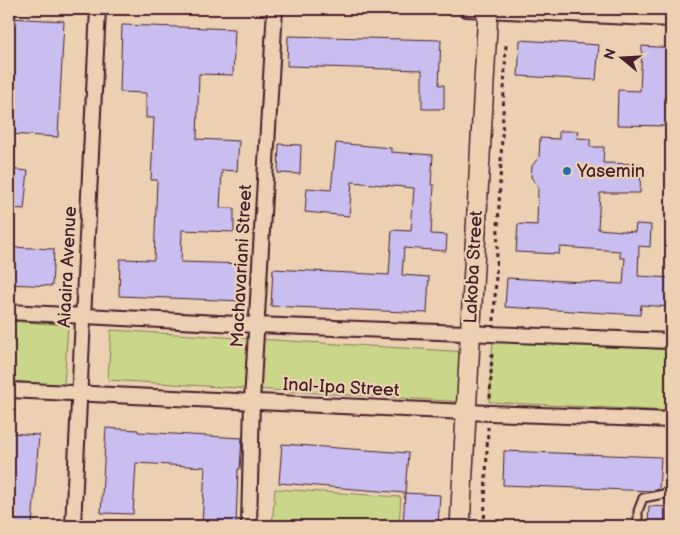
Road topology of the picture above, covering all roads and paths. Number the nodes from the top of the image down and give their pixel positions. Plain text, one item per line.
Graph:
1 (98, 9) edge
2 (275, 9) edge
3 (466, 9) edge
4 (488, 9) edge
5 (671, 19) edge
6 (506, 40) dead end
7 (9, 312) edge
8 (84, 316) junction
9 (256, 325) junction
10 (470, 334) junction
11 (493, 334) junction
12 (671, 341) edge
13 (9, 390) edge
14 (80, 393) junction
15 (252, 401) junction
16 (466, 412) junction
17 (489, 413) junction
18 (671, 420) edge
19 (671, 488) edge
20 (73, 526) edge
21 (249, 526) edge
22 (460, 526) edge
23 (484, 526) edge
24 (638, 526) edge

1 - 8 street, Aiaaira Avenue
2 - 9 street, Machavariani Street
3 - 4 street
4 - 5 street
4 - 10 main road, Lakoba Street
6 - 11 path
7 - 8 street
8 - 9 street
8 - 14 street, Aiaaira Avenue
9 - 10 street
9 - 15 street, Machavariani Street
10 - 11 street
10 - 16 main road, Lakoba Street
11 - 12 street
11 - 17 path
13 - 14 street, Inal-Ipa Street
14 - 15 street, Inal-Ipa Street
14 - 20 street, Aiaaira Avenue
15 - 16 street, Inal-Ipa Street
15 - 21 street, Machavariani Street
16 - 17 street, Inal-Ipa Street
16 - 22 main road, Lakoba Street
17 - 18 street, Inal-Ipa Street
17 - 23 path
19 - 24 lane

